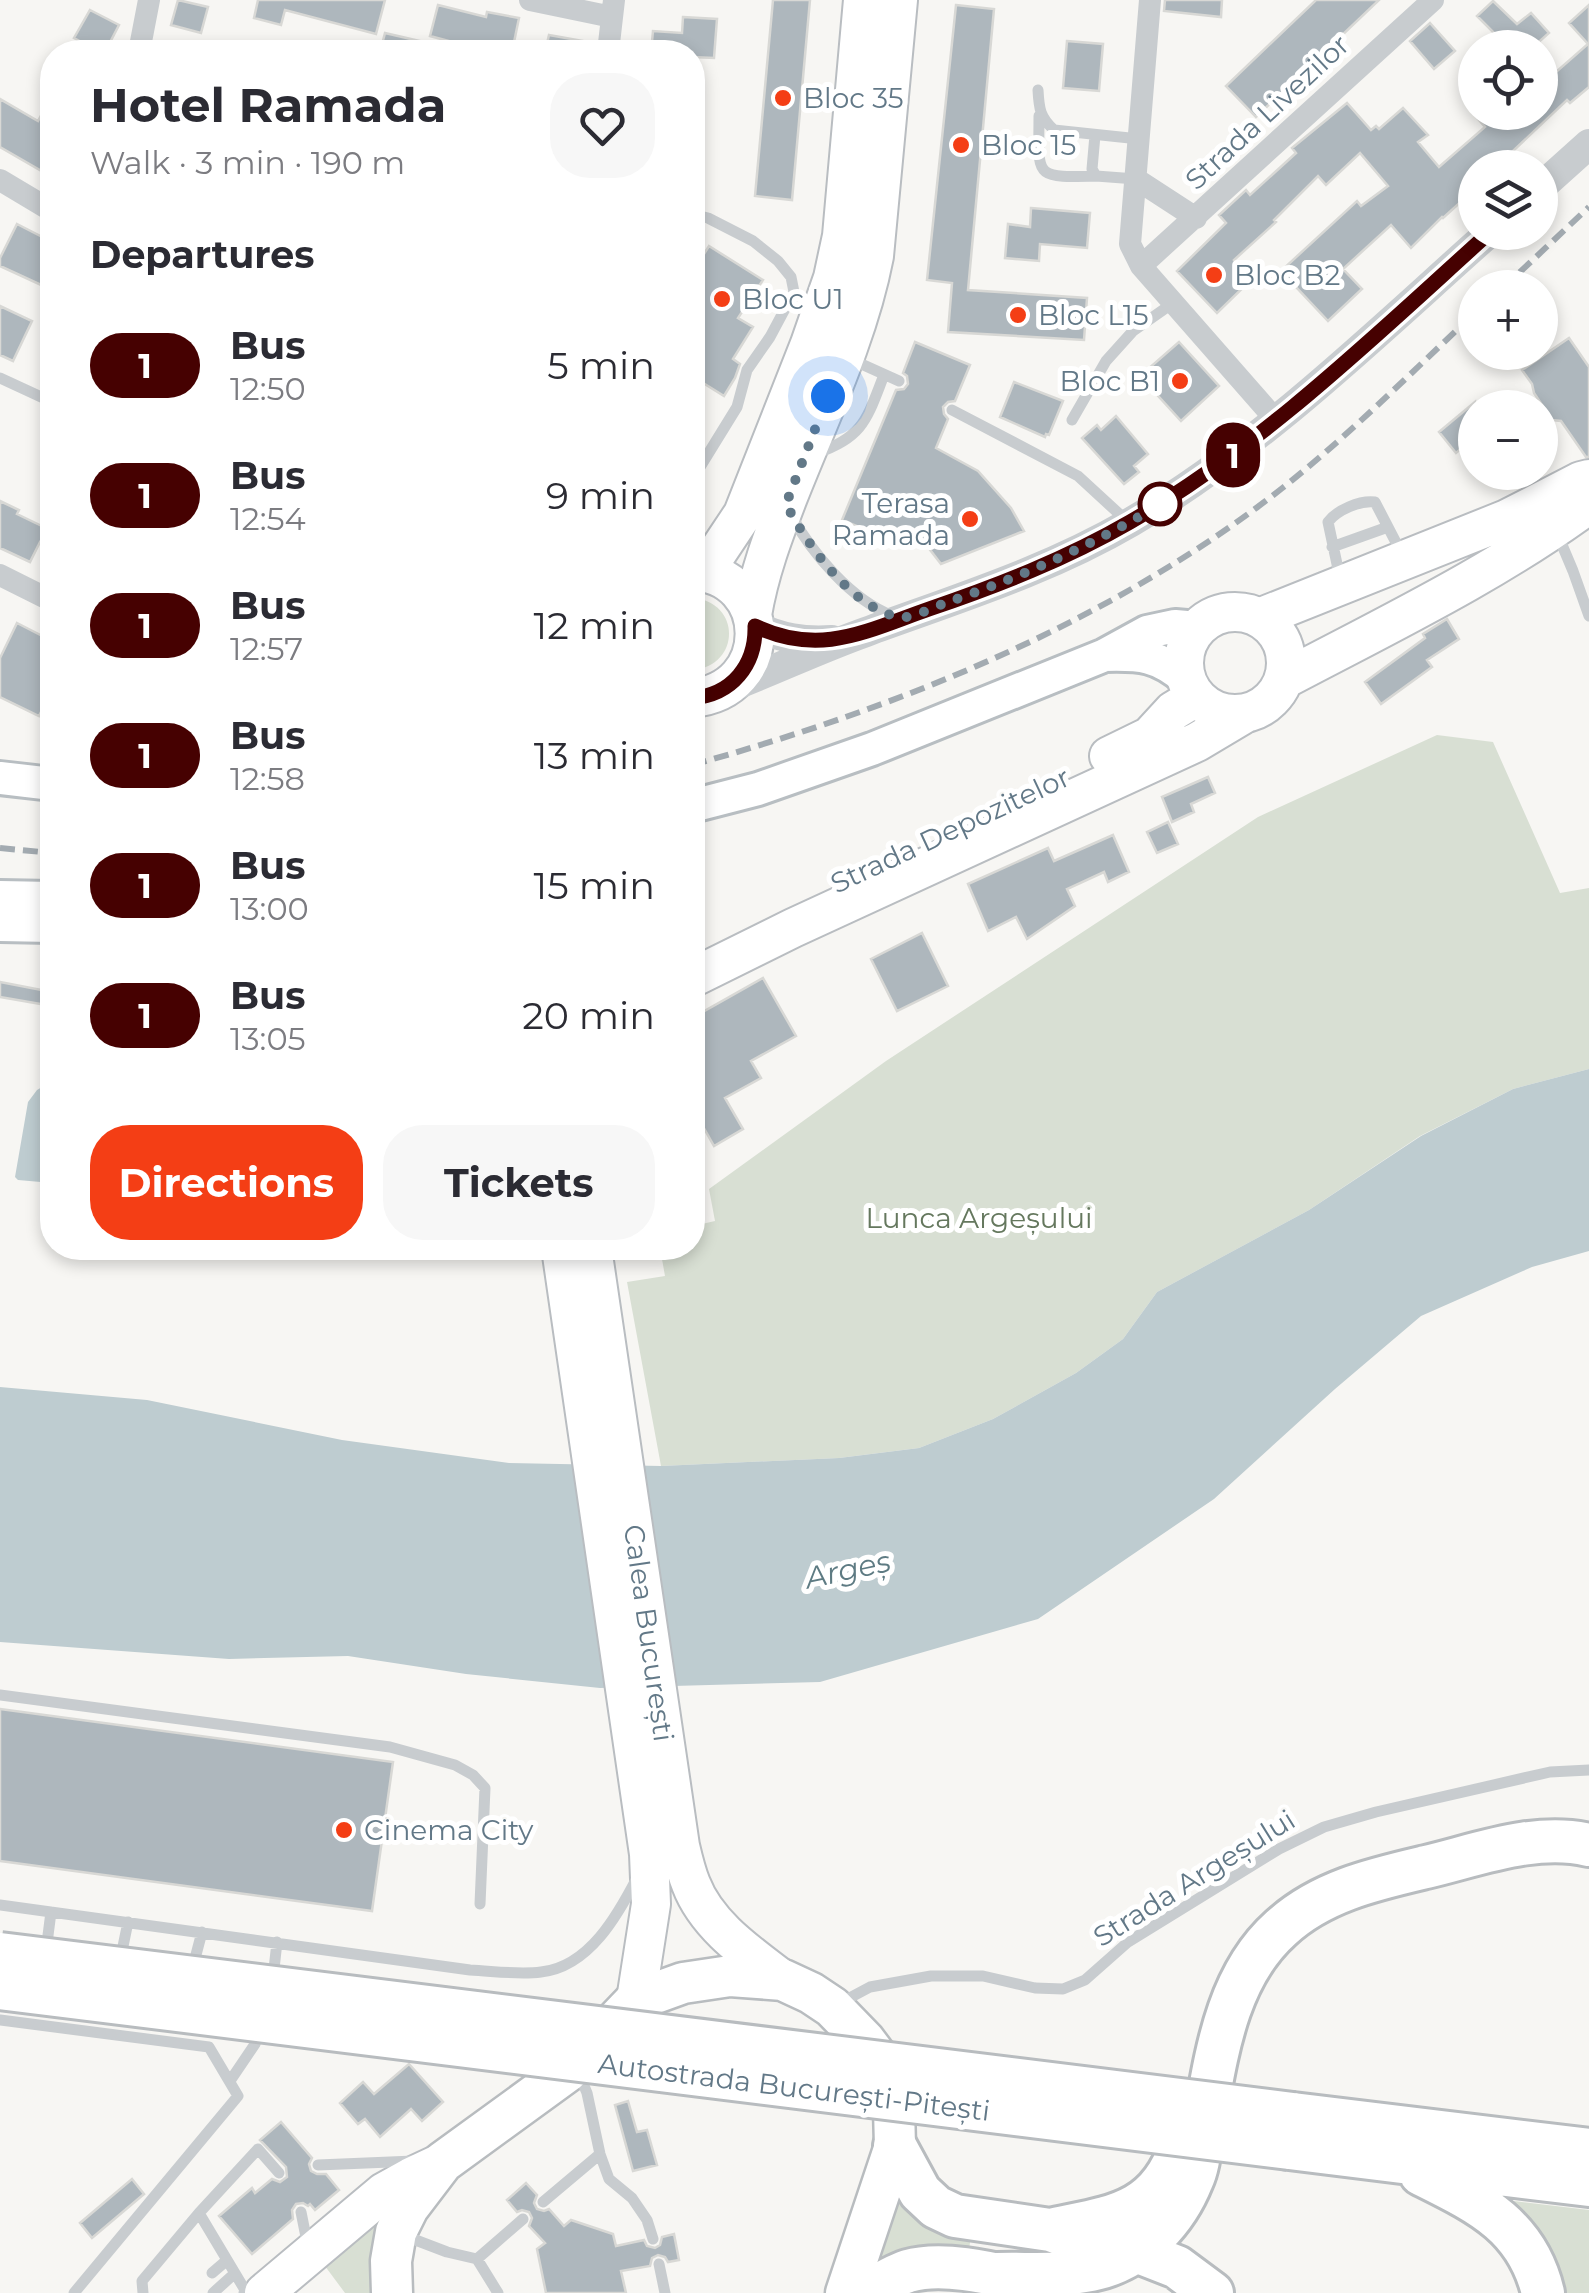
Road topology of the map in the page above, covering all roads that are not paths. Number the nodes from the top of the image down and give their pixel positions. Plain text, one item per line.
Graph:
1 (149, 0) edge
2 (530, 0) edge
3 (863, 0) edge
4 (898, 0) edge
5 (1150, 0) edge
6 (1433, 0) edge
7 (613, 9) edge
8 (141, 40) edge
9 (609, 40) edge
10 (1038, 90) dead end
11 (1039, 113) junction
12 (1095, 135) junction
13 (1139, 138) junction
14 (1589, 144) edge
15 (1558, 172) edge
16 (1096, 176) junction
17 (1136, 178) junction
18 (0, 180) edge
19 (40, 204) edge
20 (705, 217) edge
21 (1196, 218) junction
22 (1470, 250) edge
23 (1141, 266) junction
24 (812, 286) junction
25 (1174, 302) junction
26 (844, 356) junction
27 (884, 375) junction
28 (0, 378) edge
29 (900, 381) dead end
30 (40, 396) edge
31 (952, 410) dead end
32 (1072, 420) dead end
33 (1276, 420) junction
34 (804, 457) junction
35 (705, 459) edge
36 (1589, 479) edge
37 (786, 504) junction
38 (1589, 504) edge
39 (1129, 523) junction
40 (1388, 526) junction
41 (1555, 530) junction
42 (1332, 547) junction
43 (1405, 560) junction
44 (705, 563) edge
45 (705, 573) edge
46 (0, 575) edge
47 (1341, 585) junction
48 (40, 595) edge
49 (1589, 616) edge
50 (902, 618) junction
51 (1258, 618) junction
52 (754, 621) junction
53 (1198, 628) junction
54 (860, 634) junction
55 (1105, 655) junction
56 (1284, 680) junction
57 (1191, 688) junction
58 (708, 694) edge
59 (1244, 714) junction
60 (0, 778) edge
61 (40, 783) edge
62 (705, 803) edge
63 (0, 897) edge
64 (40, 898) edge
65 (0, 925) edge
66 (40, 926) edge
67 (705, 941) edge
68 (705, 972) edge
69 (573, 1260) edge
70 (0, 1695) edge
71 (1589, 1770) edge
72 (660, 1811) junction
73 (1589, 1821) edge
74 (1589, 1846) edge
75 (650, 1854) junction
76 (480, 1904) dead end
77 (0, 1905) edge
78 (52, 1912) junction
79 (128, 1922) junction
80 (202, 1932) junction
81 (277, 1942) junction
82 (0, 1954) edge
83 (44, 1968) dead end
84 (117, 1978) dead end
85 (784, 1980) junction
86 (187, 1987) dead end
87 (21, 1988) edge
88 (113, 1996) dead end
89 (636, 2000) junction
90 (182, 2005) dead end
91 (832, 2007) junction
92 (0, 2020) edge
93 (36, 2025) junction
94 (105, 2034) junction
95 (172, 2042) junction
96 (568, 2071) junction
97 (230, 2081) junction
98 (1589, 2118) edge
99 (1291, 2131) junction
100 (1483, 2137) junction
101 (895, 2146) junction
102 (1589, 2150) edge
103 (600, 2154) junction
104 (1394, 2161) junction
105 (444, 2162) junction
106 (318, 2165) dead end
107 (279, 2173) dead end
108 (1193, 2179) junction
109 (1589, 2184) edge
110 (542, 2202) dead end
111 (300, 2212) dead end
112 (199, 2213) junction
113 (523, 2219) dead end
114 (1050, 2230) junction
115 (396, 2232) junction
116 (652, 2238) dead end
117 (1136, 2251) junction
118 (304, 2259) junction
119 (477, 2259) junction
120 (226, 2261) junction
121 (659, 2264) dead end
122 (212, 2273) dead end
123 (997, 2274) junction
124 (249, 2284) edge
125 (142, 2287) edge
126 (74, 2293) edge
127 (131, 2293) edge
128 (213, 2293) edge
129 (244, 2293) edge
130 (392, 2293) edge
131 (498, 2293) edge
132 (666, 2293) edge
133 (846, 2293) edge
134 (866, 2293) edge
135 (1080, 2293) edge
136 (1212, 2293) edge
137 (1221, 2293) edge
138 (1543, 2293) edge

1 - 8 street
2 - 7 street
3 - 24 main road
4 - 26 main road
5 - 13 street
6 - 21 street, Strada Livezilor
7 - 9 street
10 - 11 lane
11 - 12 lane
11 - 16 lane
12 - 13 lane
12 - 16 lane
13 - 17 street
14 - 15 street
16 - 17 lane
17 - 21 street
17 - 23 street
18 - 19 street
20 - 24 lane
21 - 23 street, Strada Livezilor
22 - 33 street
23 - 25 street
24 - 35 lane
24 - 44 main road
25 - 32 lane
25 - 33 street
26 - 27 lane
26 - 34 main road
27 - 29 lane
27 - 34 lane
28 - 30 lane
31 - 39 lane
33 - 39 street
34 - 37 main road
36 - 43 main road
37 - 50 lane
37 - 52 main road
38 - 41 main road
39 - 50 street
40 - 42 lane
40 - 42 lane
40 - 43 lane
41 - 49 lane
41 - 56 main road
42 - 47 lane
43 - 47 main road
45 - 52 main road
46 - 48 street
47 - 51 main road
50 - 54 street
51 - 53 main road
51 - 56 main road
52 - 54 street
52 - 58 main road
53 - 55 main road
53 - 57 main road
54 - 58 street
55 - 57 main road
55 - 62 main road
56 - 59 main road
57 - 59 main road
57 - 67 main road, Strada Depozitelor
59 - 68 main road, Strada Depozitelor
60 - 61 main road
63 - 64 main road
65 - 66 main road
69 - 72 main road, Calea București
70 - 76 lane
71 - 91 lane, Strada Argeșului
72 - 75 main road, Calea București
72 - 85 main road, Calea București
73 - 114 highway
74 - 108 highway
75 - 81 lane
75 - 89 main road, Calea București
77 - 78 lane
78 - 79 lane
78 - 83 lane
79 - 80 lane
79 - 84 lane
80 - 81 lane
80 - 86 lane
81 - 97 lane
82 - 99 highway, Autostrada București-Pitești, bridge
85 - 89 highway
85 - 91 highway
87 - 93 lane
87 - 99 highway, Autostrada București-Pitești, bridge
88 - 94 lane
89 - 96 highway
90 - 95 lane
91 - 101 highway
92 - 93 lane
93 - 94 lane
94 - 95 lane
95 - 97 lane
96 - 103 lane
96 - 105 highway
97 - 126 lane
98 - 100 highway
99 - 100 highway, Autostrada București-Pitești
99 - 104 highway, Autostrada București-Pitești
100 - 102 highway, Autostrada București-Pitești
101 - 114 highway
101 - 133 highway
103 - 110 lane
103 - 116 lane
104 - 109 highway, Autostrada București-Pitești
104 - 138 highway
105 - 106 lane
105 - 115 highway
105 - 118 main road
107 - 112 lane
108 - 117 highway
108 - 137 highway
111 - 118 lane
112 - 120 lane
112 - 125 lane
113 - 119 lane
114 - 117 highway
115 - 119 lane
115 - 130 highway
117 - 123 highway
117 - 136 highway
118 - 124 main road
119 - 131 lane
120 - 122 lane
120 - 124 lane
121 - 132 lane
123 - 134 highway
123 - 135 highway
124 - 128 lane
124 - 129 lane
125 - 127 lane

